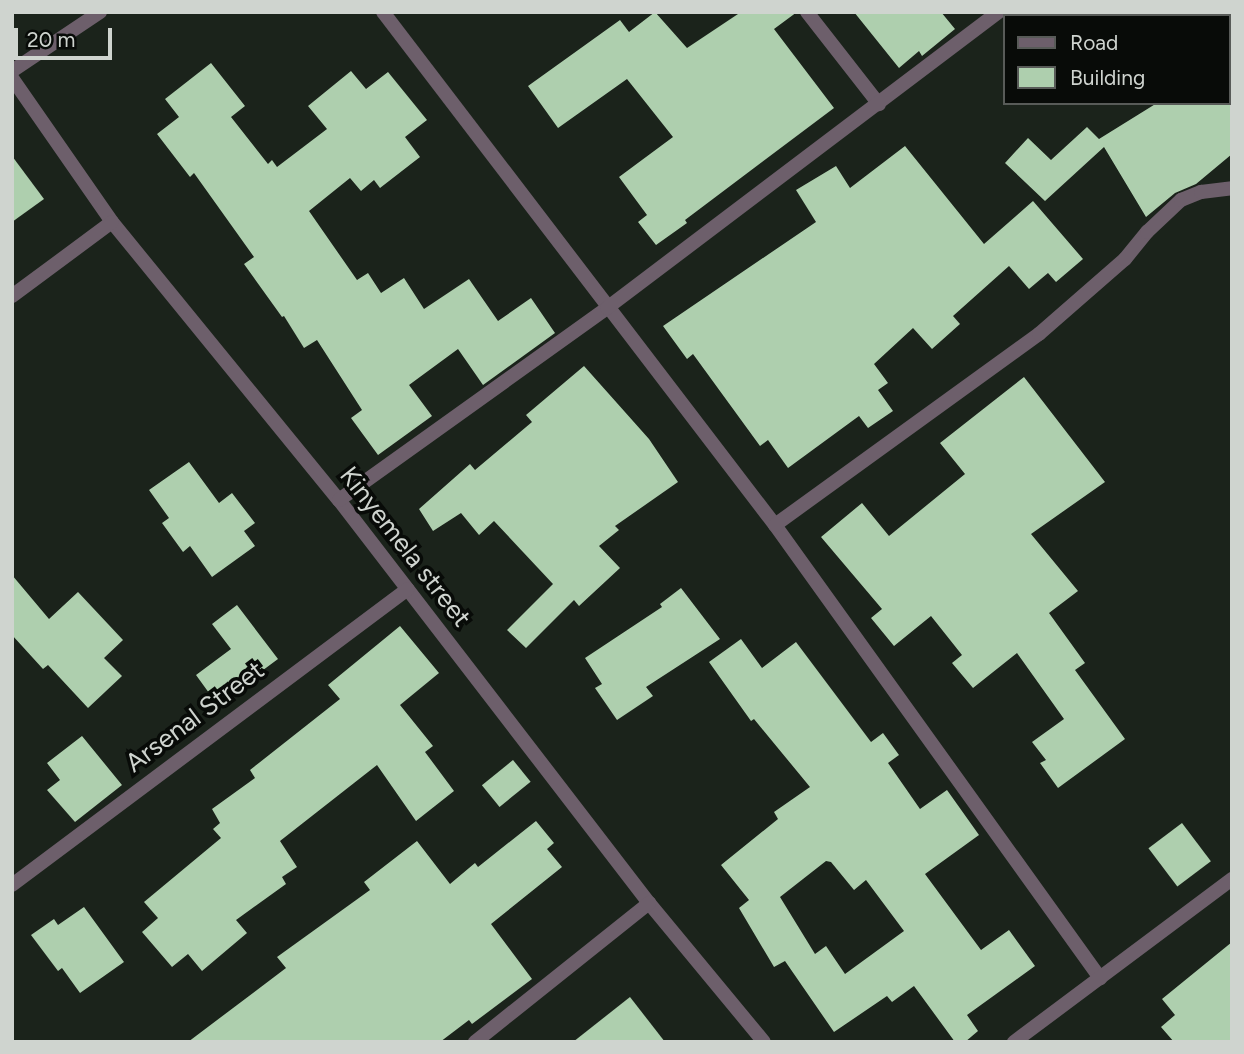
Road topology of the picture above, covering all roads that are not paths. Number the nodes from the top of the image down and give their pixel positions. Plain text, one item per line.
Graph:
1 (100, 12) edge
2 (383, 12) edge
3 (807, 12) edge
4 (999, 12) edge
5 (12, 71) edge
6 (12, 78) edge
7 (879, 104) junction
8 (1232, 188) edge
9 (112, 222) junction
10 (12, 296) edge
11 (607, 308) junction
12 (340, 500) junction
13 (775, 525) junction
14 (407, 589) junction
15 (1232, 879) edge
16 (12, 885) edge
17 (649, 903) junction
18 (1100, 978) junction
19 (475, 1042) edge
20 (764, 1042) edge
21 (1014, 1042) edge

1 - 5 street
2 - 11 street
3 - 7 street
4 - 7 street
6 - 9 street, Kinyemela street
7 - 11 street
8 - 13 street
9 - 10 street
9 - 12 street, Kinyemela street
11 - 12 street
11 - 13 street
12 - 14 street, Kinyemela street
13 - 18 street
14 - 16 street, Arsenal Street
14 - 17 street, Kinyemela street
15 - 18 street
17 - 19 street
17 - 20 street, Kinyemela street
18 - 21 street

